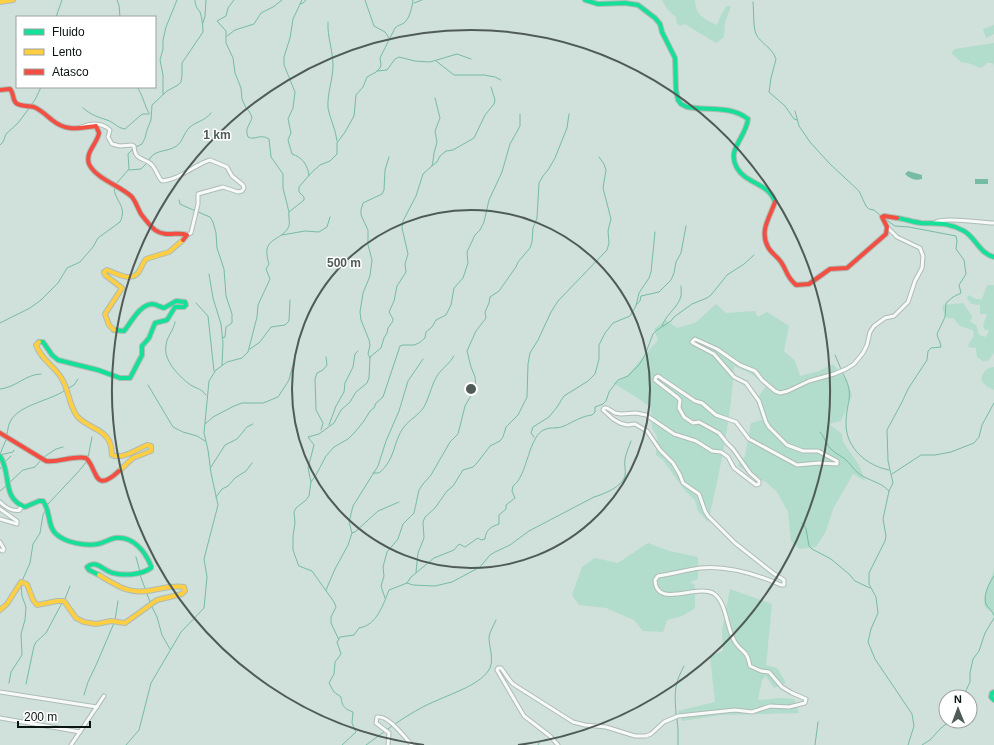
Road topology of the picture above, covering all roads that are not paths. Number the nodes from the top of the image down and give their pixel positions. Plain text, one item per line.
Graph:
1 (13, 0) edge
2 (586, 0) edge
3 (601, 1) edge
4 (0, 2) edge
5 (0, 90) edge
6 (80, 128) junction
7 (934, 223) junction
8 (994, 223) edge
9 (887, 226) junction
10 (886, 234) junction
11 (187, 235) junction
12 (896, 236) junction
13 (994, 257) edge
14 (0, 433) edge
15 (0, 456) edge
16 (0, 502) edge
17 (22, 507) junction
18 (0, 509) edge
19 (0, 519) edge
20 (0, 542) edge
21 (0, 550) edge
22 (0, 610) edge
23 (0, 692) edge
24 (994, 692) edge
25 (104, 696) dead end
26 (994, 700) edge
27 (97, 707) junction
28 (0, 718) edge
29 (80, 732) junction
30 (71, 745) edge
31 (388, 745) edge
32 (412, 745) edge
33 (558, 745) edge

1 - 4 street
2 - 3 street
3 - 10 street
5 - 6 street
6 - 11 street
6 - 11 street
7 - 8 street
7 - 9 street
7 - 13 street
9 - 10 street
9 - 12 street
10 - 12 street
11 - 14 street
12 - 33 street
15 - 17 street
16 - 17 street
17 - 22 street
18 - 19 street
20 - 21 street
23 - 27 street
24 - 26 street
25 - 27 street
27 - 29 street
28 - 29 street
29 - 30 street
31 - 32 street

